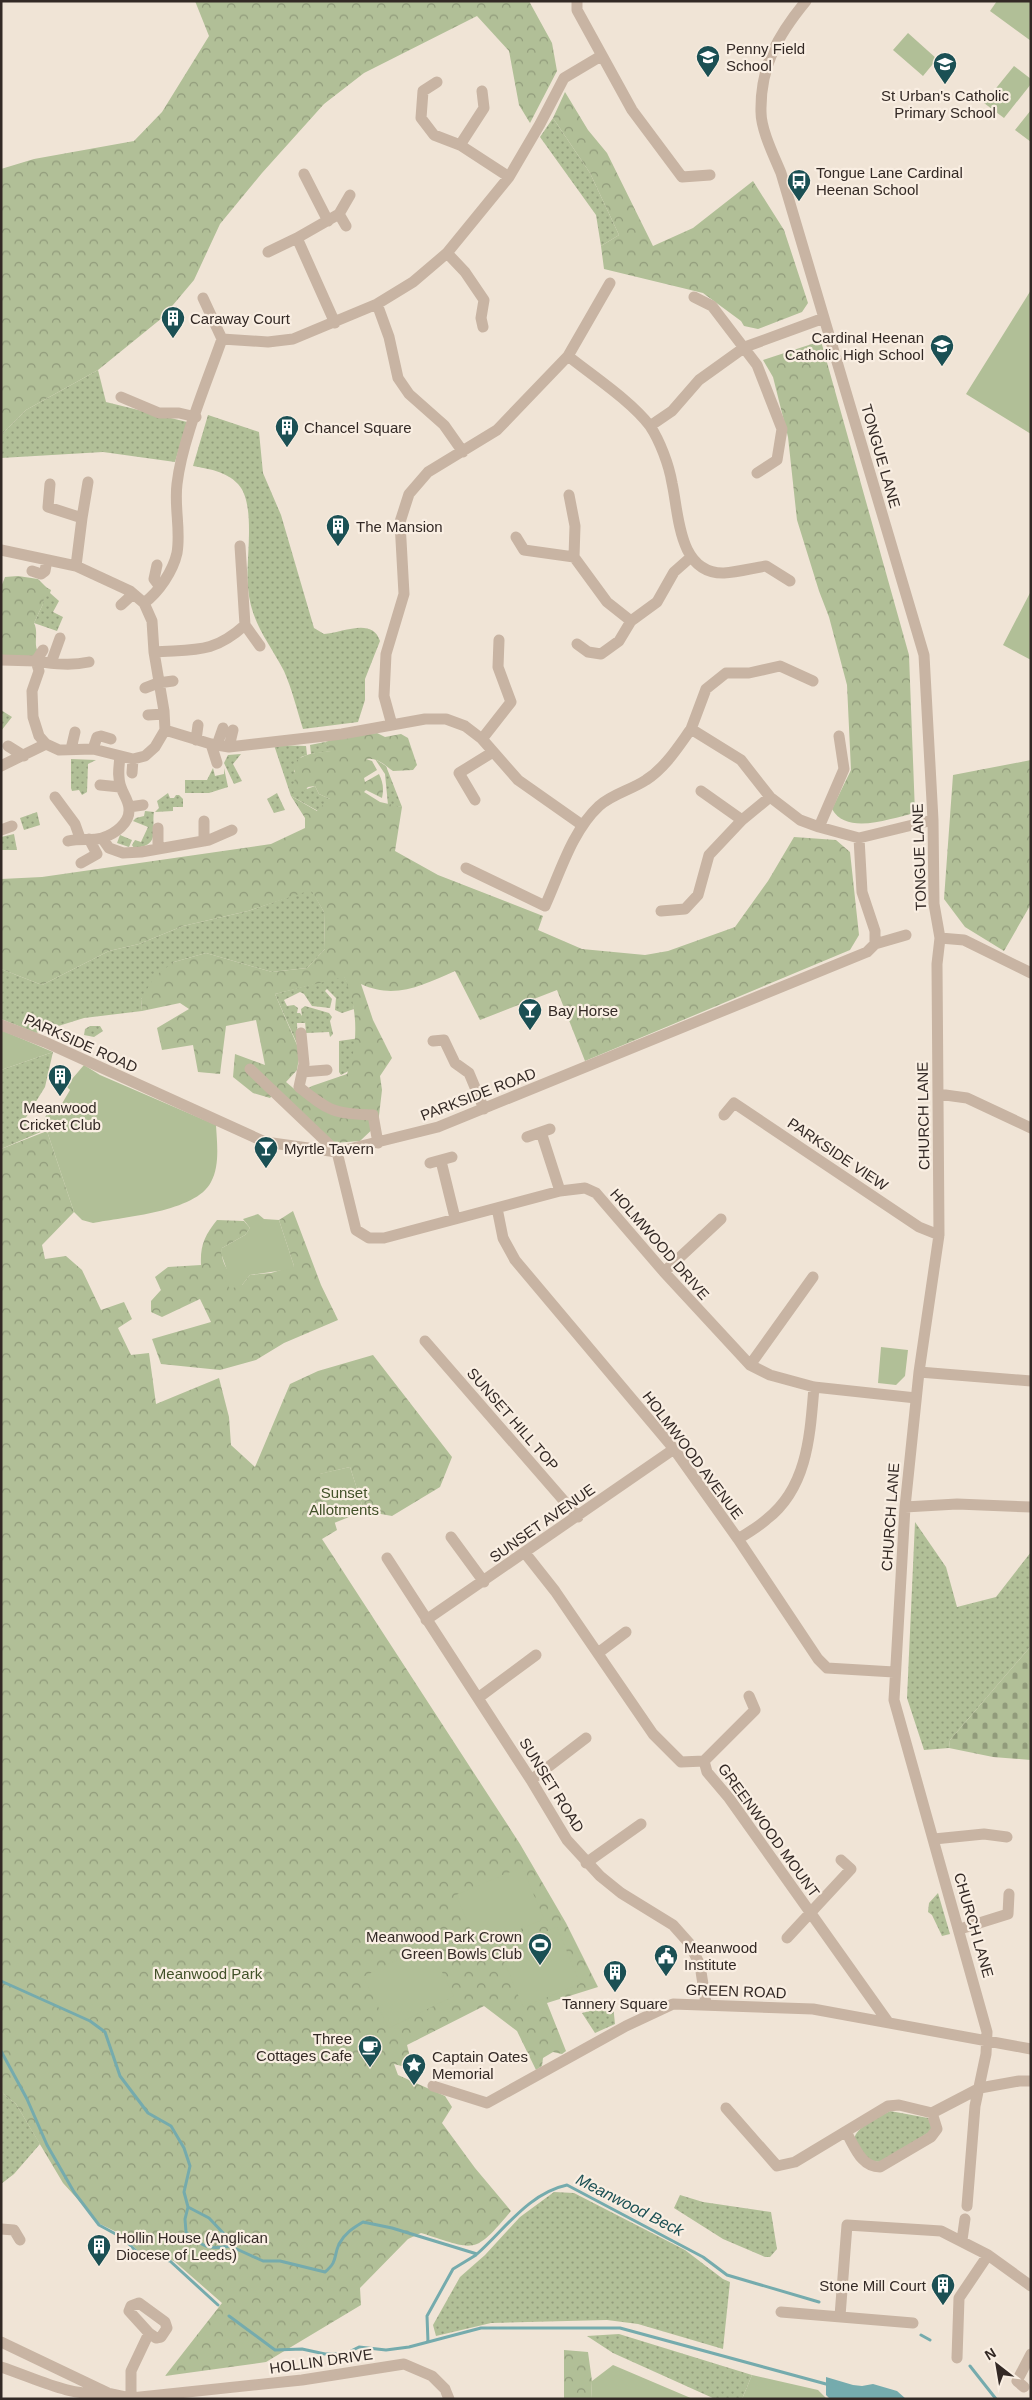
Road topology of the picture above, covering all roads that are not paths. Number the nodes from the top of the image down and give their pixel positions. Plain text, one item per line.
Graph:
1 (578, 1) edge
2 (806, 1) edge
3 (601, 56) junction
4 (437, 82) dead end
5 (482, 91) dead end
6 (460, 145) junction
7 (304, 174) dead end
8 (710, 175) dead end
9 (508, 177) junction
10 (350, 195) dead end
11 (339, 214) junction
12 (328, 221) junction
13 (346, 226) dead end
14 (297, 238) junction
15 (268, 252) dead end
16 (447, 253) junction
17 (610, 283) dead end
18 (694, 297) dead end
19 (203, 298) dead end
20 (377, 304) junction
21 (824, 318) junction
22 (335, 323) junction
23 (482, 327) dead end
24 (222, 339) junction
25 (745, 347) junction
26 (568, 356) junction
27 (121, 397) dead end
28 (196, 417) junction
29 (650, 426) junction
30 (463, 452) junction
31 (757, 473) dead end
32 (88, 482) dead end
33 (50, 484) dead end
34 (569, 496) dead end
35 (82, 518) junction
36 (516, 537) dead end
37 (240, 546) dead end
38 (3, 552) edge
39 (574, 556) junction
40 (691, 557) junction
41 (47, 560) junction
42 (158, 565) dead end
43 (76, 566) junction
44 (32, 571) dead end
45 (790, 581) dead end
46 (160, 587) junction
47 (133, 594) junction
48 (144, 603) junction
49 (121, 605) dead end
50 (631, 621) junction
51 (245, 625) junction
52 (60, 638) dead end
53 (499, 640) dead end
54 (577, 644) dead end
55 (260, 646) dead end
56 (42, 650) dead end
57 (154, 652) junction
58 (1, 660) edge
59 (36, 661) junction
60 (89, 662) dead end
61 (51, 663) junction
62 (173, 681) dead end
63 (813, 681) dead end
64 (158, 683) junction
65 (144, 688) dead end
66 (164, 714) junction
67 (148, 715) dead end
68 (392, 724) junction
69 (198, 725) dead end
70 (692, 729) junction
71 (165, 730) junction
72 (76, 732) dead end
73 (840, 736) dead end
74 (111, 739) dead end
75 (482, 739) junction
76 (196, 740) junction
77 (46, 744) junction
78 (214, 745) junction
79 (8, 746) dead end
80 (230, 747) junction
81 (71, 749) junction
82 (93, 749) junction
83 (493, 752) junction
84 (24, 756) junction
85 (120, 756) junction
86 (133, 759) junction
87 (217, 763) dead end
88 (1, 766) edge
89 (132, 773) dead end
90 (100, 785) dead end
91 (120, 786) junction
92 (701, 791) dead end
93 (770, 797) junction
94 (55, 798) dead end
95 (475, 800) dead end
96 (143, 805) dead end
97 (129, 808) junction
98 (204, 820) dead end
99 (742, 820) junction
100 (933, 820) junction
101 (582, 825) junction
102 (819, 827) junction
103 (158, 828) dead end
104 (232, 830) dead end
105 (85, 838) junction
106 (102, 838) junction
107 (859, 838) junction
108 (68, 841) dead end
109 (204, 841) junction
110 (158, 848) junction
111 (82, 863) dead end
112 (466, 868) dead end
113 (661, 911) dead end
114 (906, 935) dead end
115 (940, 938) junction
116 (875, 944) junction
117 (1031, 973) edge
118 (1, 1025) edge
119 (301, 1033) dead end
120 (433, 1041) dead end
121 (250, 1069) dead end
122 (327, 1070) dead end
123 (302, 1072) junction
124 (938, 1094) junction
125 (484, 1109) junction
126 (724, 1115) dead end
127 (1031, 1128) edge
128 (527, 1137) dead end
129 (378, 1143) junction
130 (337, 1152) junction
131 (430, 1163) dead end
132 (560, 1191) junction
133 (497, 1208) junction
134 (455, 1218) junction
135 (721, 1219) dead end
136 (939, 1235) junction
137 (664, 1272) junction
138 (813, 1276) dead end
139 (425, 1341) dead end
140 (750, 1365) junction
141 (919, 1372) junction
142 (1031, 1381) edge
143 (814, 1388) junction
144 (916, 1398) junction
145 (674, 1449) junction
146 (904, 1506) junction
147 (1031, 1507) edge
148 (578, 1517) junction
149 (451, 1536) dead end
150 (738, 1539) junction
151 (525, 1553) junction
152 (387, 1558) dead end
153 (484, 1582) junction
154 (426, 1620) junction
155 (626, 1632) dead end
156 (598, 1653) junction
157 (536, 1655) dead end
158 (894, 1672) junction
159 (750, 1696) dead end
160 (478, 1698) junction
161 (586, 1738) dead end
162 (704, 1761) junction
163 (531, 1780) junction
164 (642, 1824) dead end
165 (1007, 1837) dead end
166 (934, 1839) junction
167 (841, 1860) dead end
168 (586, 1863) junction
169 (1009, 1894) dead end
170 (811, 1913) junction
171 (960, 1928) junction
172 (787, 1938) dead end
173 (706, 2004) junction
174 (888, 2022) junction
175 (988, 2040) junction
176 (1031, 2049) edge
177 (1031, 2081) edge
178 (433, 2086) dead end
179 (980, 2088) junction
180 (726, 2108) dead end
181 (932, 2112) junction
182 (846, 2132) junction
183 (967, 2206) dead end
184 (965, 2219) dead end
185 (1, 2229) edge
186 (20, 2240) dead end
187 (962, 2240) junction
188 (988, 2256) junction
189 (1031, 2286) edge
190 (781, 2312) dead end
191 (840, 2316) junction
192 (913, 2322) dead end
193 (149, 2333) dead end
194 (1, 2342) edge
195 (1031, 2354) edge
196 (957, 2358) dead end
197 (1, 2367) edge
198 (1024, 2387) dead end
199 (108, 2393) junction
200 (186, 2396) edge
201 (132, 2398) edge
202 (451, 2398) edge

1 - 3 street
2 - 21 street, TONGUE LANE
3 - 8 street
3 - 9 street
4 - 6 street
5 - 6 street
6 - 9 street
7 - 12 street
9 - 16 street
10 - 11 street
11 - 12 street
11 - 13 street
12 - 14 street
14 - 15 street
14 - 22 street
16 - 20 street
16 - 23 street
17 - 26 street
18 - 25 street
19 - 24 street
20 - 22 street
20 - 30 street
21 - 25 street
21 - 100 street, TONGUE LANE
22 - 24 street
24 - 28 street
25 - 29 street
25 - 31 street
26 - 29 street
26 - 30 street
27 - 28 street
28 - 46 street
29 - 40 street
30 - 68 street
32 - 35 street
33 - 35 street
34 - 39 street
35 - 43 street
36 - 39 street
37 - 51 street
38 - 41 street
39 - 50 street
40 - 45 street
40 - 50 street
41 - 43 street
41 - 44 street
42 - 46 street
43 - 47 street
46 - 48 street
47 - 48 street
47 - 49 street
48 - 57 street
50 - 54 street
51 - 55 street
51 - 57 street
52 - 61 street
53 - 75 street
56 - 59 street
57 - 64 street
58 - 59 street
59 - 61 street
59 - 77 street
60 - 61 street
62 - 64 street
63 - 70 street
64 - 65 street
64 - 66 street
66 - 67 street
66 - 71 street
68 - 75 street
68 - 80 street
69 - 76 street
70 - 93 street
70 - 101 street
71 - 76 street
71 - 86 street
72 - 81 street
73 - 102 street
74 - 82 street
75 - 83 street
76 - 78 street
77 - 81 street
77 - 84 street
78 - 80 street
78 - 80 street
78 - 87 street
79 - 84 street
81 - 82 street
82 - 85 street
83 - 95 street
83 - 101 street
84 - 88 street
85 - 86 street
85 - 91 street
86 - 89 street
90 - 91 street
91 - 97 street
92 - 99 street
93 - 99 street
93 - 102 street
94 - 105 street
96 - 97 street
97 - 106 street
98 - 109 street
99 - 113 street
100 - 107 street
100 - 115 street, TONGUE LANE
101 - 112 street
102 - 107 street
103 - 110 street
104 - 109 street
105 - 106 street
105 - 108 street
105 - 111 street
106 - 110 street
107 - 116 street
109 - 110 street
114 - 116 street, PARKSIDE ROAD
115 - 117 street
115 - 124 street, CHURCH LANE
116 - 125 street, PARKSIDE ROAD
118 - 130 street, PARKSIDE ROAD
119 - 123 street
120 - 125 street
121 - 130 street
122 - 123 street
123 - 129 street
124 - 127 street
124 - 136 street, CHURCH LANE
125 - 129 street, PARKSIDE ROAD
126 - 136 street, PARKSIDE VIEW
128 - 132 street
129 - 130 street, PARKSIDE ROAD
130 - 134 street, HOLMWOOD DRIVE
131 - 134 street
132 - 133 street, HOLMWOOD DRIVE
132 - 137 street, HOLMWOOD DRIVE
133 - 134 street, HOLMWOOD DRIVE
133 - 145 street, HOLMWOOD AVENUE
135 - 137 street
136 - 141 street, CHURCH LANE
137 - 140 street, HOLMWOOD DRIVE
138 - 140 street
139 - 148 street, SUNSET HILL TOP
140 - 143 street, HOLMWOOD DRIVE
141 - 142 street
141 - 144 street, CHURCH LANE
143 - 144 street, HOLMWOOD DRIVE
143 - 150 street
144 - 146 street, CHURCH LANE
145 - 148 street, SUNSET AVENUE
145 - 150 street, HOLMWOOD AVENUE
146 - 147 street
146 - 158 street, CHURCH LANE
148 - 151 street, SUNSET AVENUE
149 - 153 street
150 - 158 street, HOLMWOOD AVENUE
151 - 153 street, SUNSET AVENUE
151 - 156 street, GREENWOOD MOUNT
152 - 154 street, SUNSET ROAD
153 - 154 street, SUNSET AVENUE
154 - 160 street, SUNSET ROAD
155 - 156 street
156 - 162 street, GREENWOOD MOUNT
157 - 160 street
158 - 166 street, CHURCH LANE
159 - 162 street
160 - 163 street, SUNSET ROAD
161 - 163 street
162 - 170 street, GREENWOOD MOUNT
163 - 168 street, SUNSET ROAD
164 - 168 street
165 - 166 street
166 - 171 street, CHURCH LANE
167 - 170 street
168 - 173 street, SUNSET ROAD
169 - 171 street
170 - 172 street
170 - 174 street, GREENWOOD MOUNT
171 - 175 street, CHURCH LANE
173 - 174 street, GREEN ROAD
173 - 178 street, GREEN ROAD
174 - 175 street, GREEN ROAD
175 - 176 street, GREEN ROAD
175 - 179 street, CHURCH LANE
177 - 179 street
179 - 181 street
179 - 183 street, CHURCH LANE
180 - 182 street
181 - 182 street
181 - 182 street
184 - 187 street
185 - 186 street
187 - 188 street
187 - 191 street
188 - 189 street
188 - 196 street
190 - 191 street
191 - 192 street
193 - 201 street
194 - 199 street
195 - 198 street
197 - 199 street
199 - 201 street, HOLLIN DRIVE
200 - 201 street, HOLLIN DRIVE
200 - 202 street, HOLLIN DRIVE

